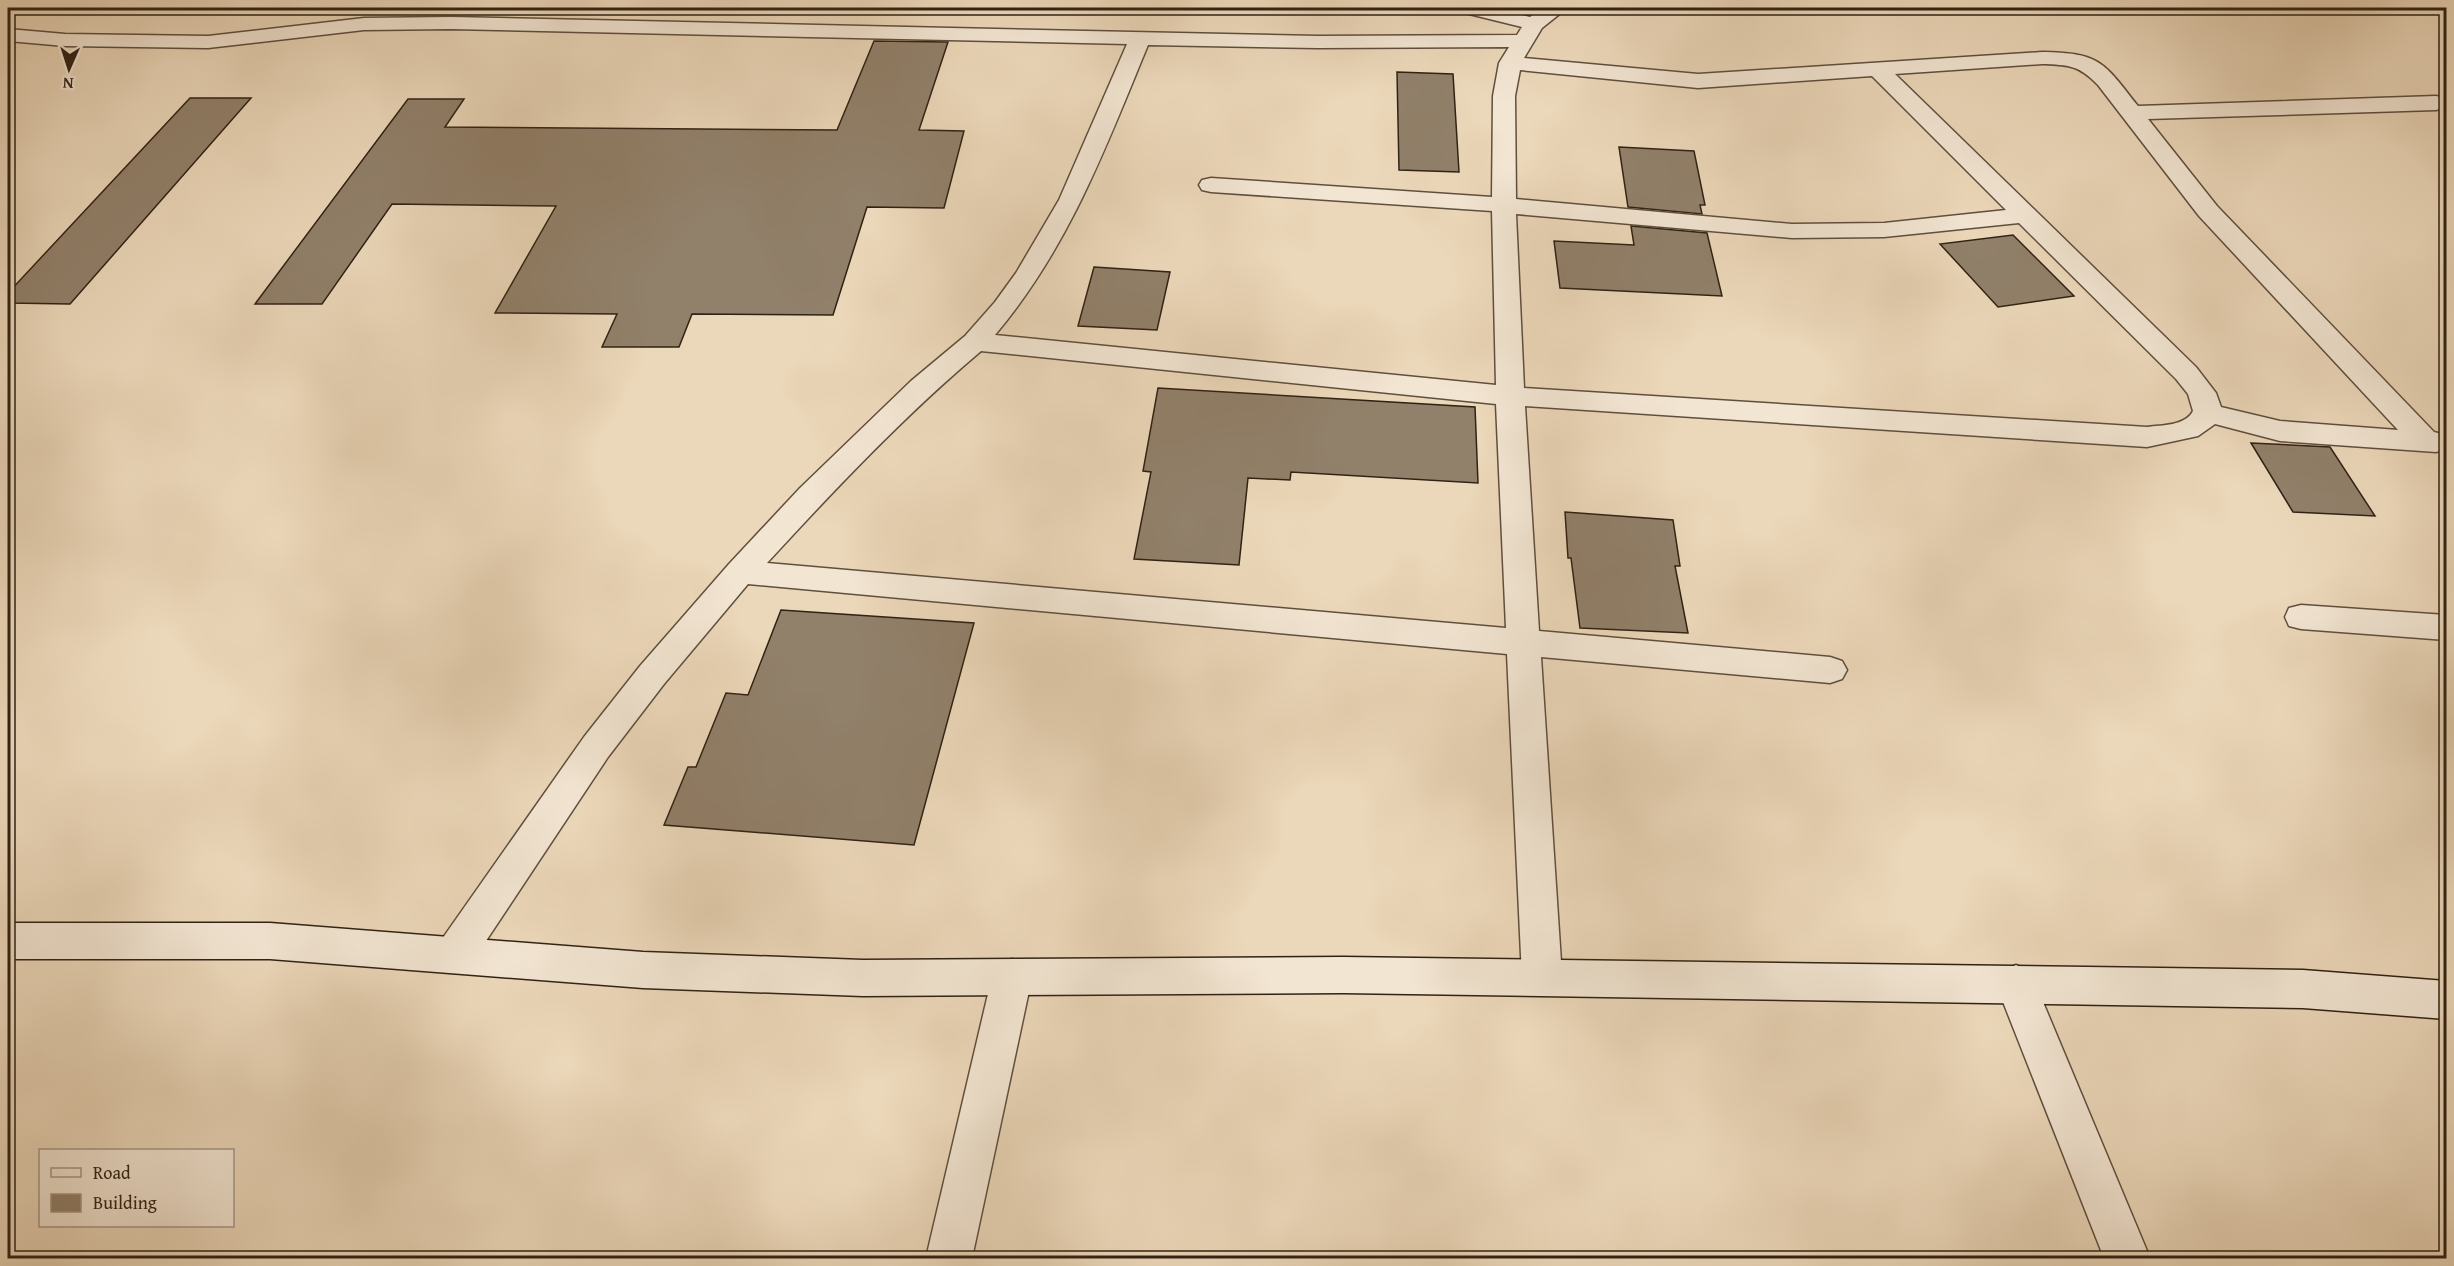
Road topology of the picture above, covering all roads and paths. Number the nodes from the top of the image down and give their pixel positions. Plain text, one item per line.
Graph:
1 (335, 8) edge
2 (1467, 8) edge
3 (310, 30) junction
4 (1530, 34) edge
5 (8, 35) edge
6 (1141, 37) junction
7 (1878, 70) junction
8 (2436, 103) dead end
9 (2132, 113) junction
10 (1211, 185) dead end
11 (1504, 205) junction
12 (2026, 215) junction
13 (975, 342) junction
14 (1510, 396) junction
15 (2207, 413) junction
16 (2436, 442) edge
17 (740, 572) junction
18 (2301, 616) dead end
19 (2446, 628) edge
20 (1524, 644) junction
21 (1830, 670) dead end
22 (8, 941) edge
23 (454, 955) junction
24 (1012, 977) junction
25 (1542, 977) junction
26 (2016, 984) junction
27 (2446, 1000) edge
28 (949, 1258) edge
29 (2127, 1258) edge

1 - 3 street
2 - 4 street
3 - 5 street
3 - 6 street
4 - 6 street
4 - 7 street
4 - 11 street
6 - 13 street
7 - 9 street
7 - 12 street
8 - 9 street
9 - 16 street
10 - 11 street
11 - 12 street
11 - 14 street
12 - 15 street
13 - 14 street
13 - 17 street
14 - 15 street
14 - 20 street
15 - 16 street
17 - 20 street
17 - 23 street
18 - 19 street
20 - 21 street
20 - 25 street
22 - 23 street
23 - 24 street
24 - 25 street
24 - 28 street
25 - 26 street
26 - 27 street
26 - 29 street

